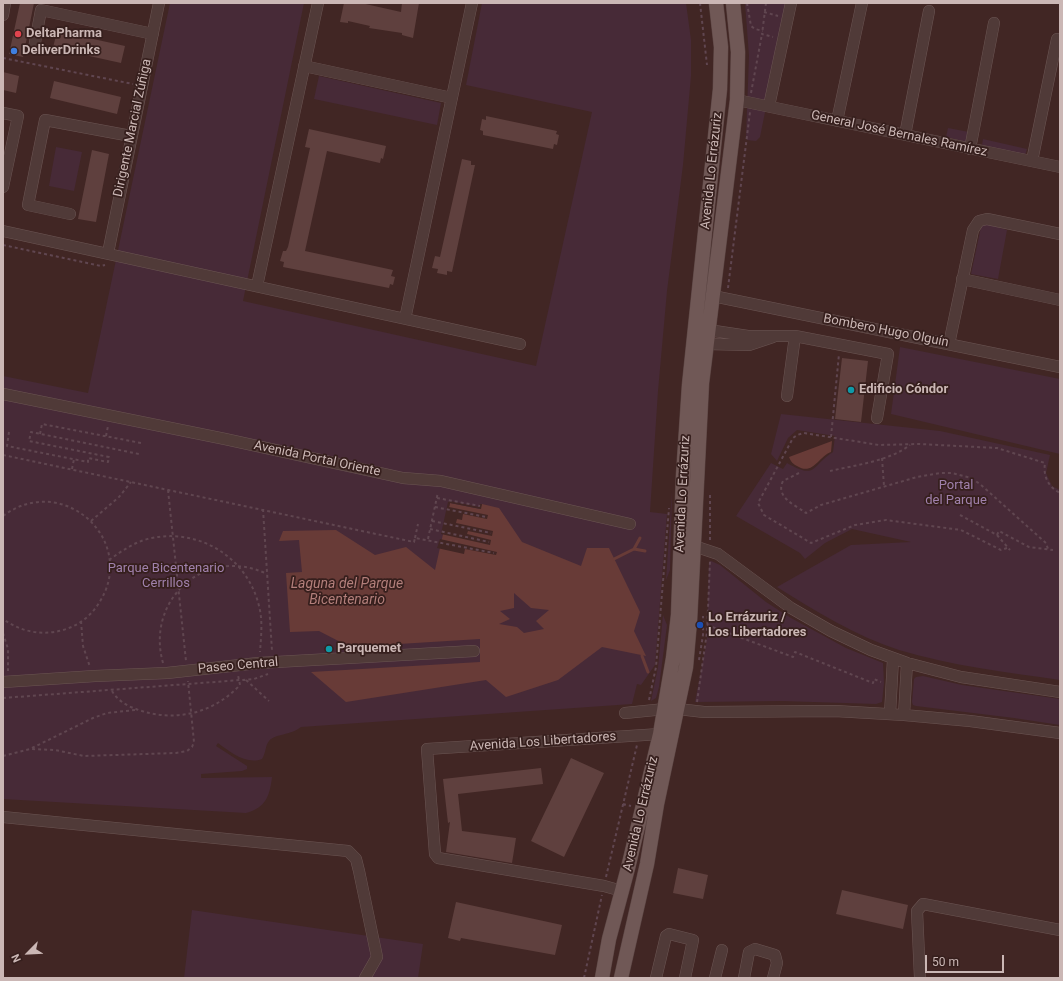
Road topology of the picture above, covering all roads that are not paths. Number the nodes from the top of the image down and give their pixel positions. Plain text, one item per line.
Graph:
1 (5, 3) edge
2 (159, 3) edge
3 (318, 3) edge
4 (472, 3) edge
5 (716, 3) edge
6 (733, 3) edge
7 (791, 3) edge
8 (862, 3) edge
9 (929, 12) dead end
10 (3, 15) edge
11 (994, 23) dead end
12 (153, 34) junction
13 (1057, 39) dead end
14 (34, 48) dead end
15 (304, 66) junction
16 (452, 98) junction
17 (748, 99) junction
18 (768, 106) junction
19 (3, 113) edge
20 (837, 121) junction
21 (905, 135) junction
22 (131, 136) junction
23 (970, 149) junction
24 (1032, 161) junction
25 (1060, 167) edge
26 (3, 187) edge
27 (70, 214) dead end
28 (3, 231) edge
29 (1060, 234) edge
30 (108, 253) junction
31 (962, 280) junction
32 (257, 286) junction
33 (713, 296) junction
34 (1060, 300) edge
35 (405, 319) junction
36 (708, 330) junction
37 (777, 336) junction
38 (795, 336) junction
39 (520, 344) dead end
40 (706, 344) junction
41 (949, 344) junction
42 (1060, 367) edge
43 (3, 394) edge
44 (787, 396) dead end
45 (877, 418) dead end
46 (630, 524) dead end
47 (694, 546) junction
48 (474, 651) dead end
49 (893, 658) junction
50 (907, 663) junction
51 (5, 682) edge
52 (1060, 692) edge
53 (671, 709) junction
54 (625, 713) dead end
55 (890, 714) junction
56 (904, 715) junction
57 (1060, 733) edge
58 (660, 734) junction
59 (3, 817) edge
60 (622, 890) junction
61 (1060, 930) edge
62 (722, 950) dead end
63 (365, 978) edge
64 (602, 978) edge
65 (621, 978) edge
66 (656, 978) edge
67 (685, 978) edge
68 (715, 978) edge
69 (744, 978) edge
70 (773, 978) edge
71 (920, 978) edge

1 - 10 street
2 - 12 street, Dirigente Marcial Zúñiga
3 - 15 street
4 - 16 street
5 - 53 main road, Avenida Lo Errázuriz
6 - 17 main road, Avenida Lo Errázuriz
7 - 18 street
8 - 20 street
9 - 21 street
11 - 23 street
12 - 14 street
12 - 22 street, Dirigente Marcial Zúñiga
13 - 24 street
15 - 16 street
15 - 32 street
16 - 35 street
17 - 18 street, General José Bernales Ramírez
17 - 33 main road, Avenida Lo Errázuriz
18 - 20 street, General José Bernales Ramírez
19 - 26 street
20 - 21 street, General José Bernales Ramírez
21 - 23 street, General José Bernales Ramírez
22 - 27 street
22 - 30 street, Dirigente Marcial Zúñiga
23 - 24 street, General José Bernales Ramírez
24 - 25 street, General José Bernales Ramírez
28 - 30 street
29 - 31 street
30 - 32 street
31 - 34 street
31 - 41 street
32 - 35 street
33 - 36 main road, Avenida Lo Errázuriz
33 - 41 street, Bombero Hugo Olguín
35 - 39 street
36 - 37 street
36 - 40 main road, Avenida Lo Errázuriz
37 - 38 street
37 - 40 street
38 - 44 street
38 - 45 street
40 - 47 main road, Avenida Lo Errázuriz
41 - 42 street, Bombero Hugo Olguín
43 - 46 street, Avenida Portal Oriente
47 - 49 street
47 - 53 main road, Avenida Lo Errázuriz
48 - 51 street, Paseo Central
49 - 50 street
49 - 55 street
50 - 52 street
50 - 56 street
53 - 54 street, Avenida Los Libertadores
53 - 55 street, Avenida Los Libertadores
53 - 58 main road, Avenida Lo Errázuriz
53 - 65 main road, Avenida Lo Errázuriz
55 - 56 street, Avenida Los Libertadores
56 - 57 street, Avenida Los Libertadores
58 - 60 main road, Avenida Lo Errázuriz
58 - 60 street, Avenida Los Libertadores
59 - 63 street
60 - 64 main road, Avenida Lo Errázuriz
61 - 71 street
62 - 68 street
66 - 67 street
69 - 70 street

